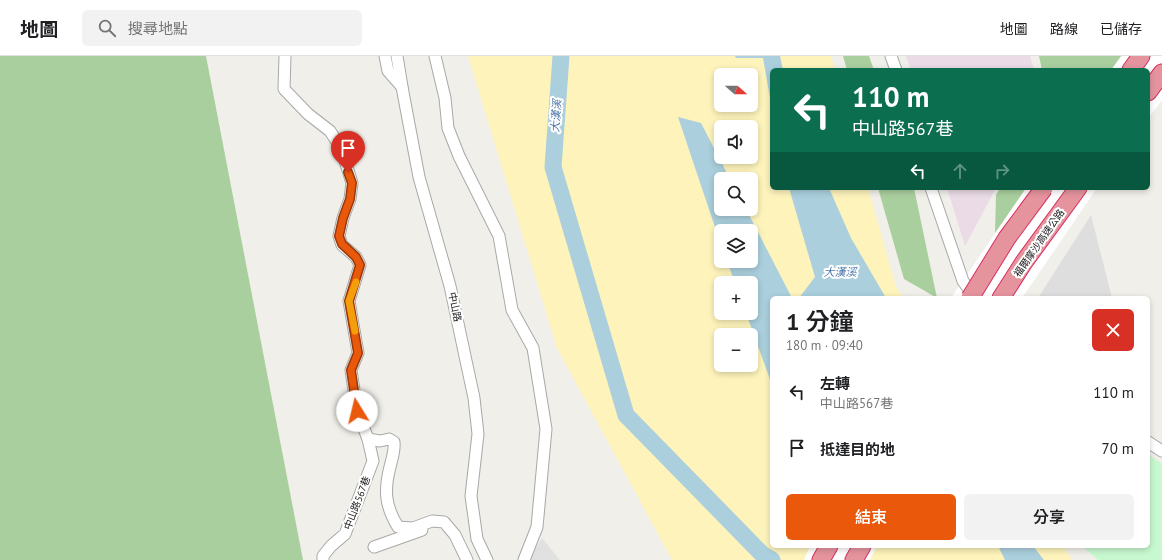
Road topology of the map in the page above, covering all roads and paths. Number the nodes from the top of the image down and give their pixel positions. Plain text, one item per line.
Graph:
1 (285, 56) edge
2 (385, 56) edge
3 (398, 56) edge
4 (435, 56) edge
5 (891, 56) edge
6 (1141, 56) edge
7 (895, 68) edge
8 (1132, 68) edge
9 (1162, 73) edge
10 (402, 87) junction
11 (1150, 89) edge
12 (933, 190) edge
13 (1043, 190) edge
14 (1077, 190) edge
15 (971, 296) edge
16 (974, 296) edge
17 (1002, 296) edge
18 (368, 439) junction
19 (1150, 443) edge
20 (1162, 451) edge
21 (444, 522) junction
22 (374, 547) dead end
23 (828, 548) edge
24 (861, 548) edge
25 (323, 560) edge
26 (467, 560) edge
27 (487, 560) edge
28 (524, 560) edge
29 (821, 560) edge
30 (854, 560) edge

1 - 18 street, 中山路567巷
2 - 10 street
3 - 10 street, 中山路
4 - 28 street
5 - 7 street
6 - 8 highway
9 - 11 highway
10 - 27 street, 中山路
12 - 16 street
13 - 15 highway, bridge
14 - 17 highway, 福爾摩沙高速公路
18 - 21 street, 中山路567巷
18 - 25 street, 中山路567巷
19 - 20 street
21 - 22 street
21 - 26 street
23 - 29 highway
24 - 30 highway

